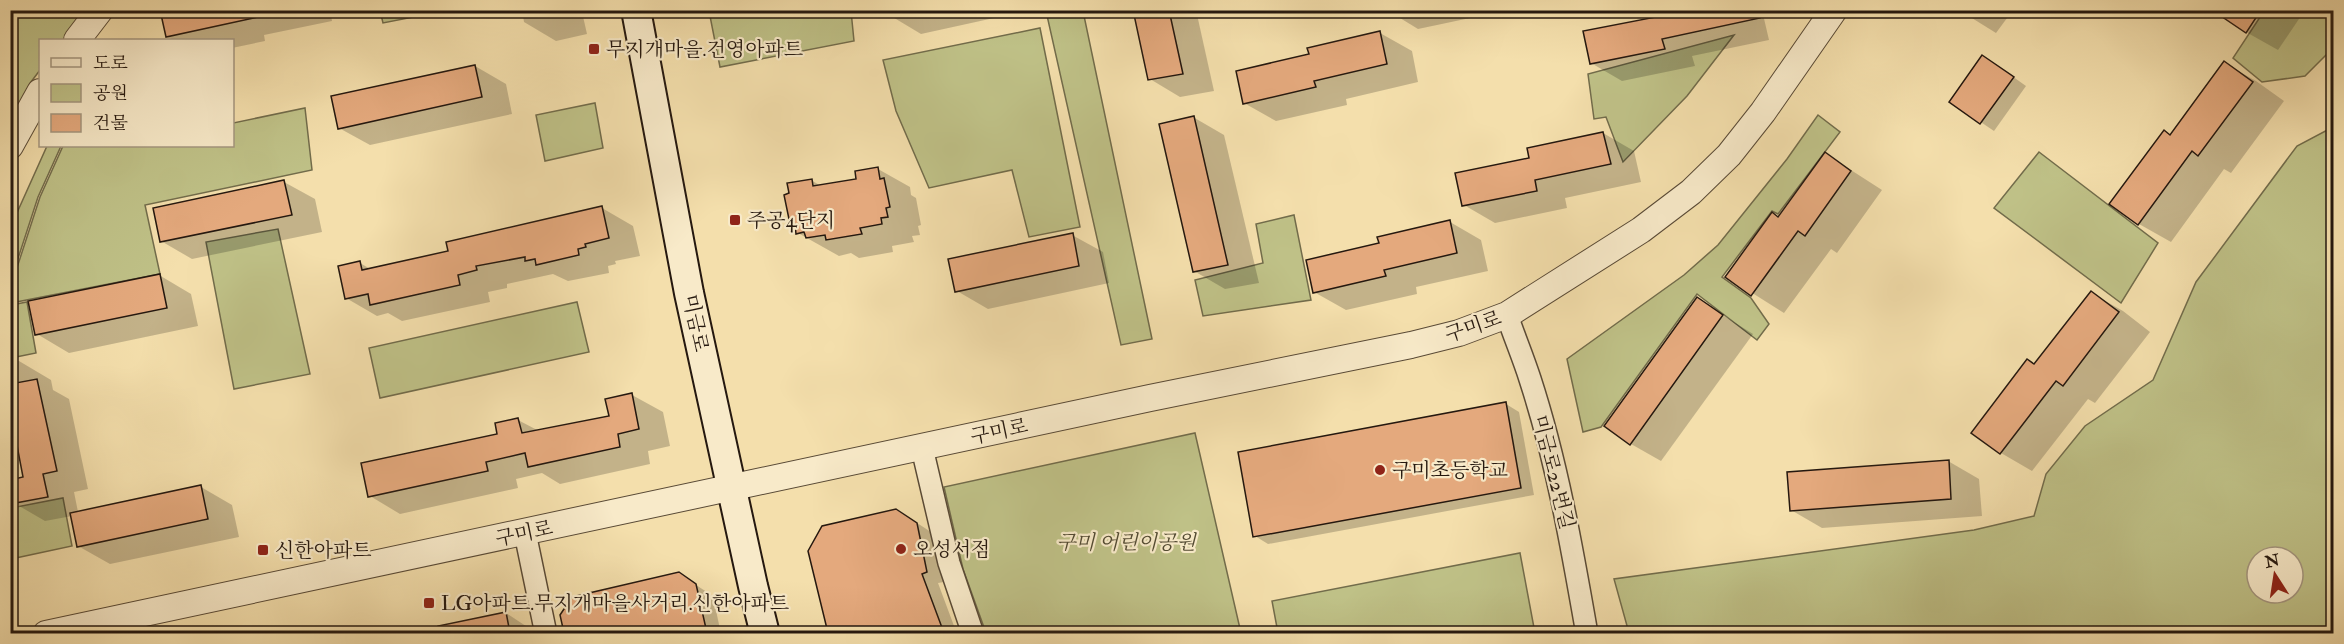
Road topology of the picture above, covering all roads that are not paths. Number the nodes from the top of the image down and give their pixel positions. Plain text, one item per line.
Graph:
1 (100, 10) edge
2 (636, 10) edge
3 (1834, 10) edge
4 (78, 39) edge
5 (39, 94) edge
6 (10, 146) edge
7 (1507, 315) junction
8 (922, 448) junction
9 (731, 488) junction
10 (525, 533) junction
11 (45, 633) edge
12 (546, 633) edge
13 (765, 633) edge
14 (974, 633) edge
15 (1587, 633) edge

1 - 4 street
2 - 9 main road, 미금로
3 - 7 street, 구미로
5 - 6 street
7 - 8 street, 구미로
7 - 15 street, 미금로22번길
8 - 9 street, 구미로
8 - 14 street
9 - 10 street, 구미로
9 - 13 main road, 미금로
10 - 11 street, 구미로
10 - 12 street

